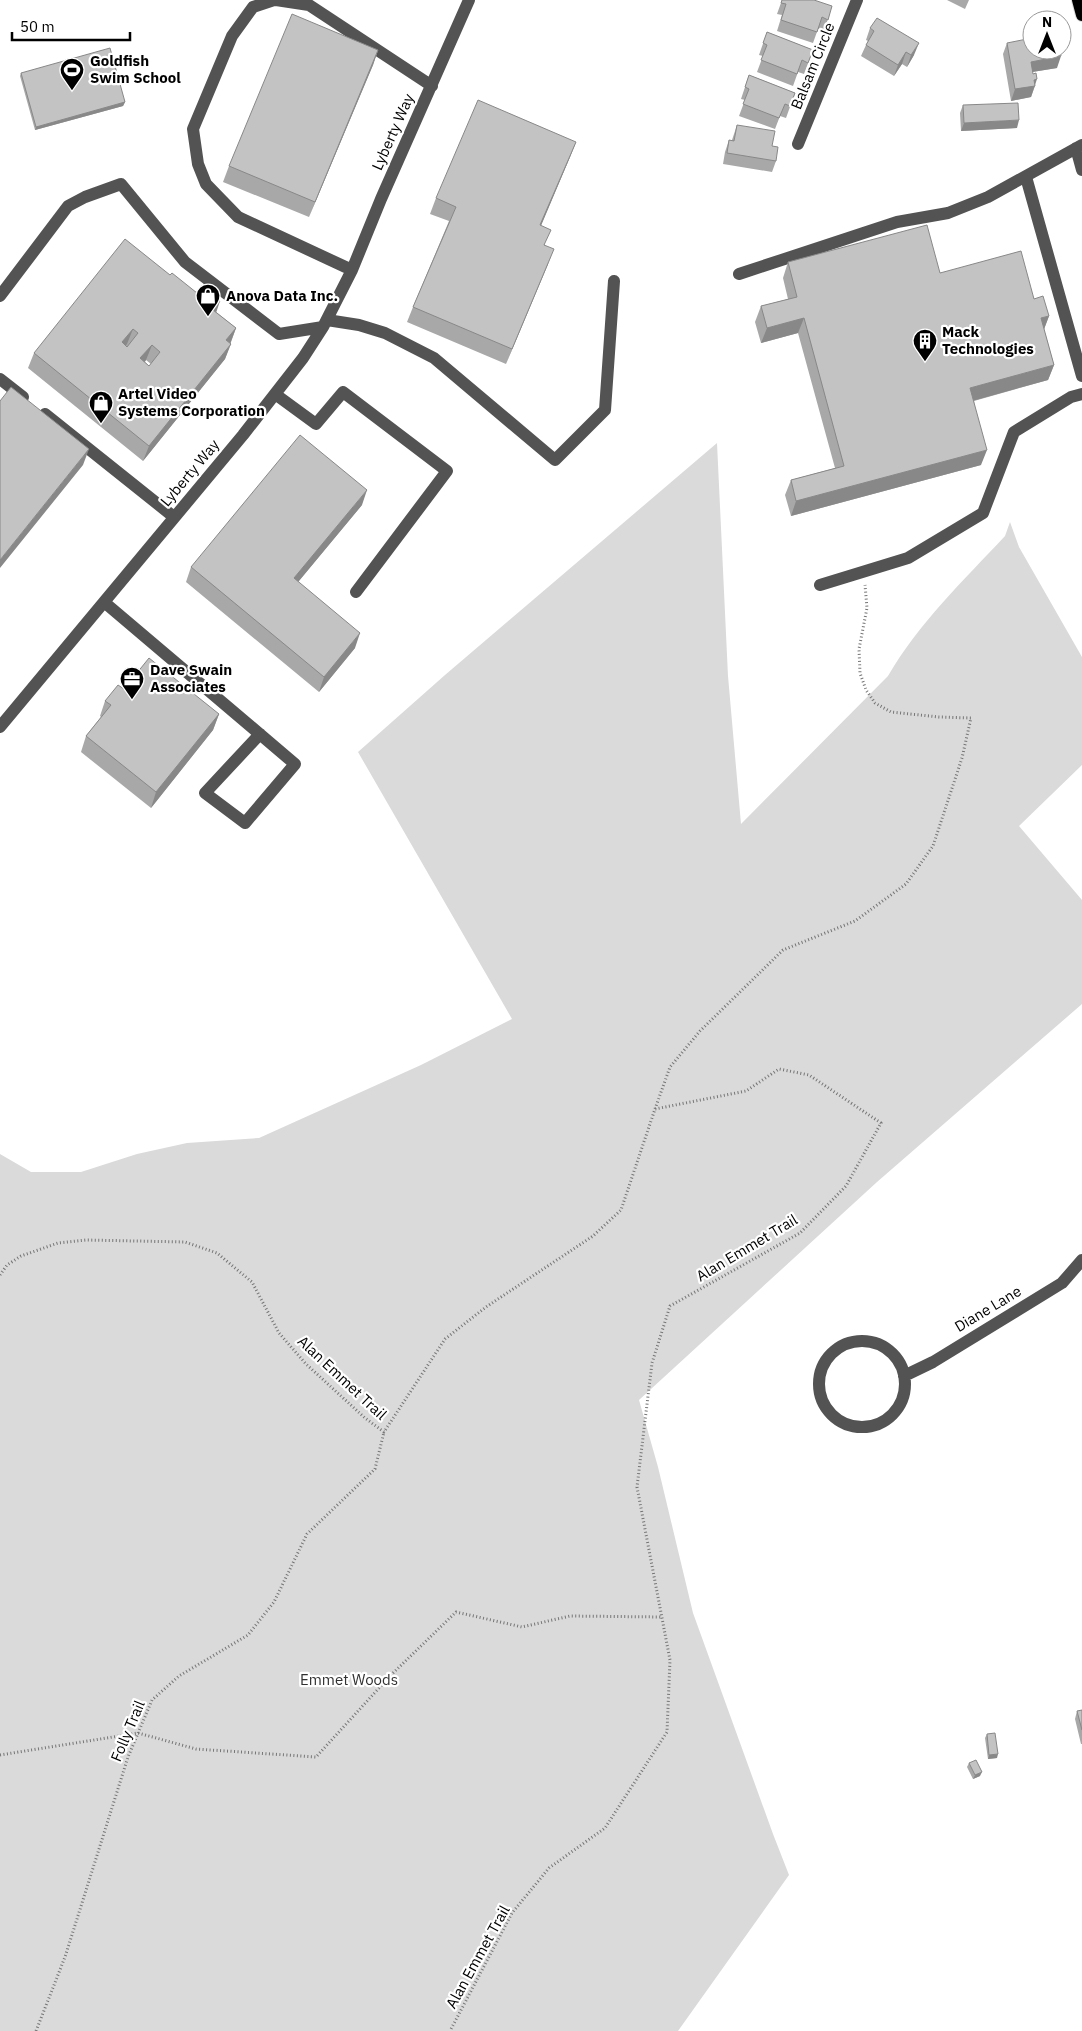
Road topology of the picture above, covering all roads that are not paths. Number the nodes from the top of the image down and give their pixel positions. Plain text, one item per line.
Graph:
1 (275, 0) edge
2 (469, 0) edge
3 (857, 0) edge
4 (432, 86) junction
5 (798, 144) dead end
6 (1079, 147) edge
7 (1082, 170) edge
8 (1026, 177) junction
9 (352, 270) junction
10 (738, 274) dead end
11 (614, 282) dead end
12 (0, 296) edge
13 (325, 323) junction
14 (1082, 376) edge
15 (0, 378) edge
16 (275, 394) junction
17 (1082, 394) edge
18 (174, 517) junction
19 (820, 585) dead end
20 (356, 592) dead end
21 (104, 602) junction
22 (0, 727) edge
23 (260, 734) junction
24 (1082, 1260) edge
25 (904, 1376) junction

1 - 4 street
1 - 9 street
2 - 4 street, Lyberty Way
3 - 5 street, Balsam Circle
4 - 9 street, Lyberty Way
6 - 7 street
6 - 8 street
8 - 10 street
8 - 14 street
9 - 13 street, Lyberty Way
11 - 13 street
12 - 13 street
13 - 16 street, Lyberty Way
15 - 18 street
16 - 18 street, Lyberty Way
16 - 20 street
17 - 19 street
18 - 21 street, Lyberty Way
21 - 22 street, Lyberty Way
21 - 23 street
23 - 23 street
24 - 25 street, Diane Lane
25 - 25 street

